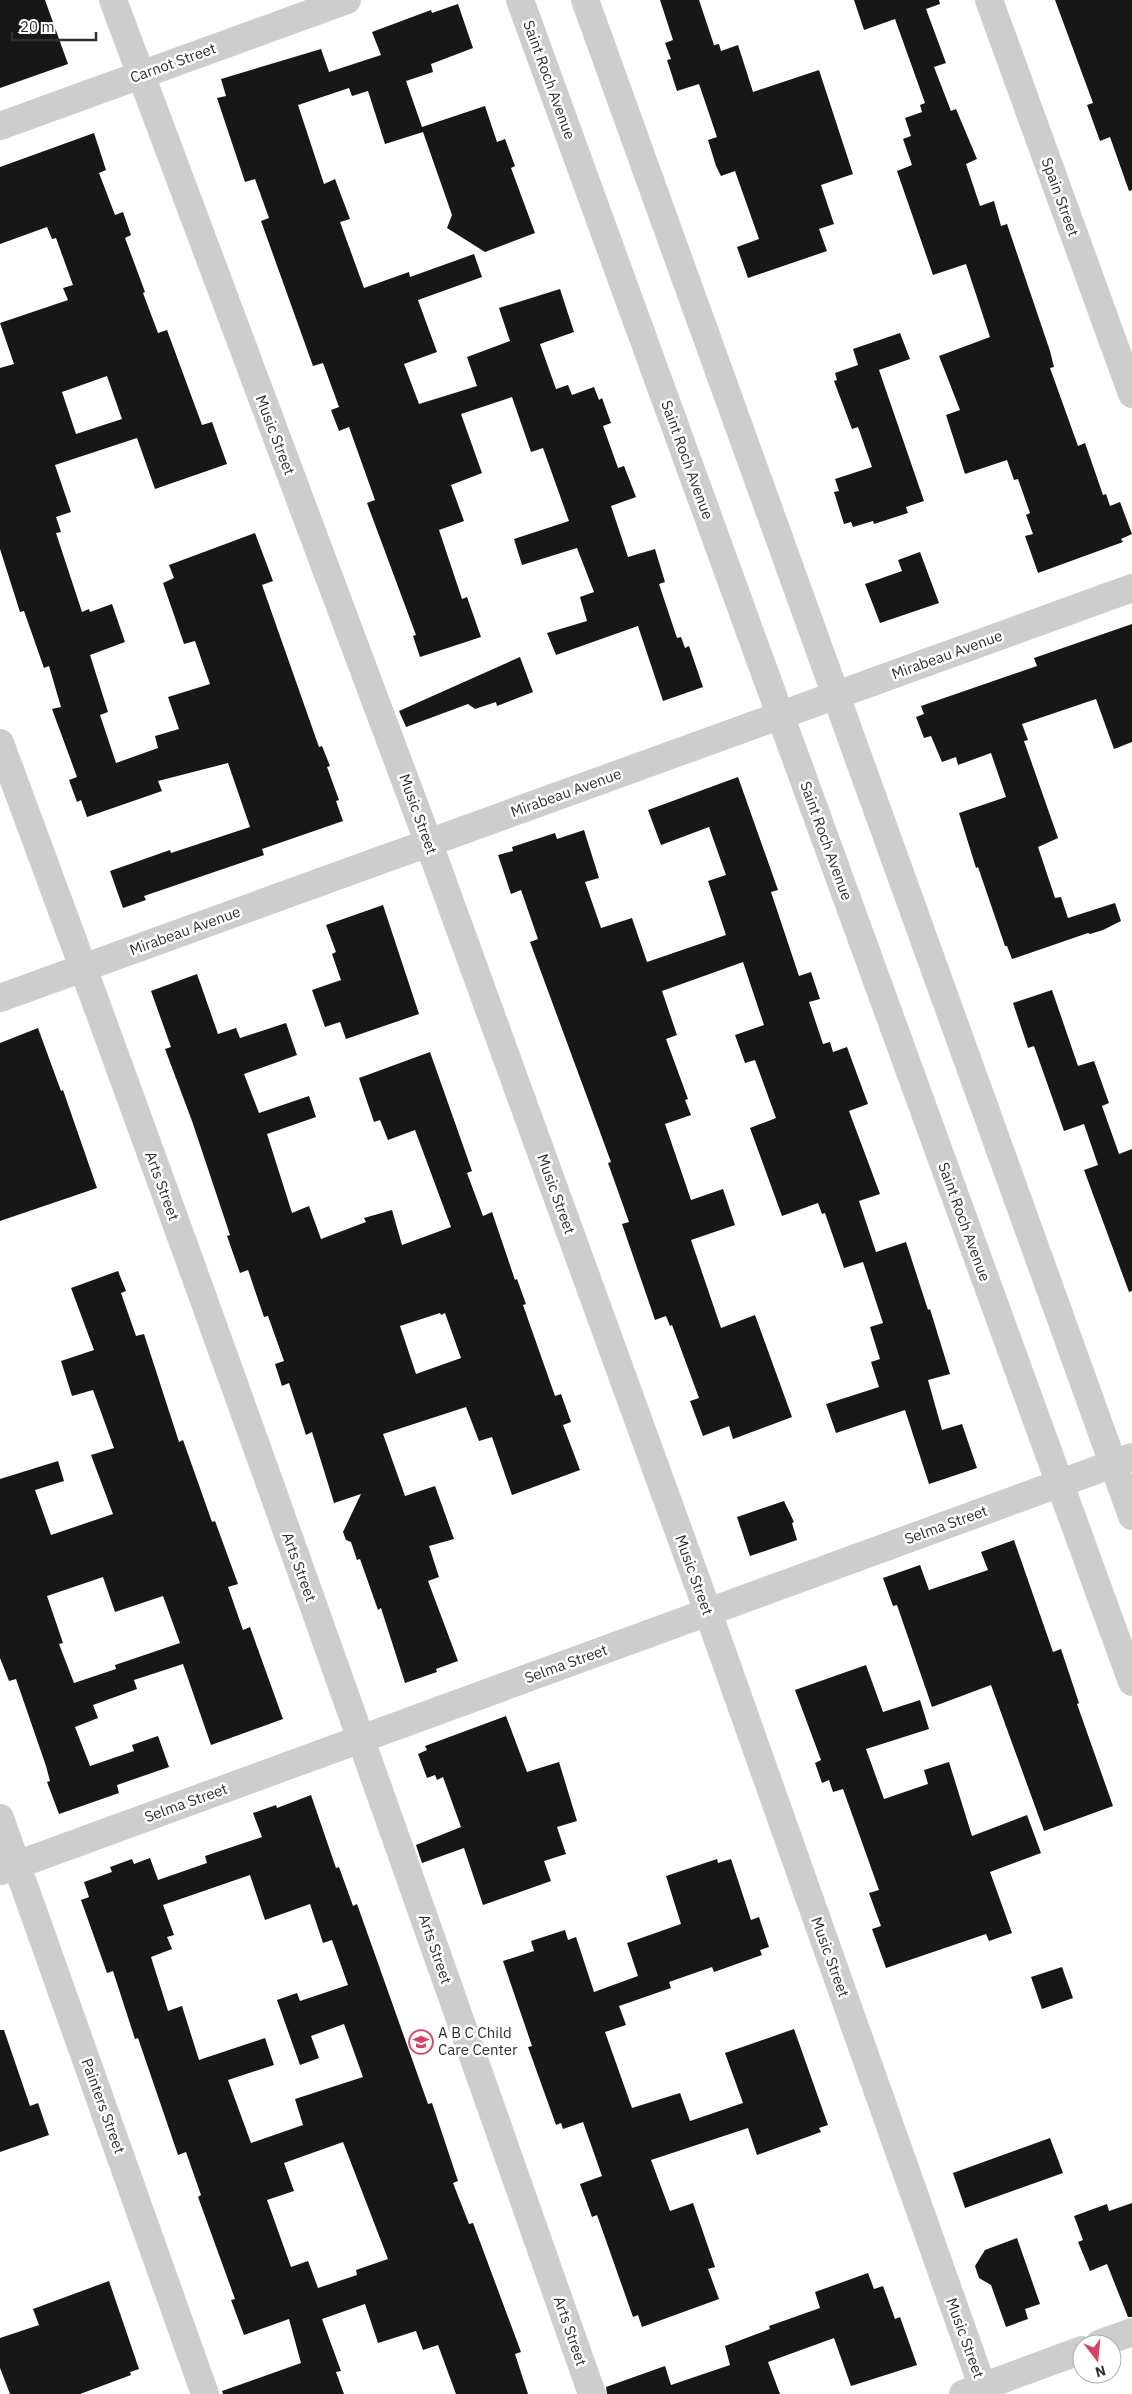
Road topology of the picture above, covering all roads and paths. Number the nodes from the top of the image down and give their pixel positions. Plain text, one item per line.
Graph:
1 (113, 0) edge
2 (347, 0) edge
3 (520, 0) edge
4 (585, 0) edge
5 (989, 0) edge
6 (140, 75) junction
7 (0, 126) edge
8 (1132, 394) edge
9 (1132, 588) edge
10 (836, 695) junction
11 (780, 715) junction
12 (0, 743) edge
13 (429, 844) junction
14 (84, 967) junction
15 (0, 998) edge
16 (1123, 1460) edge
17 (1060, 1483) junction
18 (1132, 1516) edge
19 (708, 1612) junction
20 (1132, 1682) edge
21 (361, 1739) junction
22 (0, 1818) edge
23 (9, 1868) edge
24 (1072, 2354) edge
25 (977, 2392) edge
26 (206, 2394) edge
27 (592, 2394) edge

1 - 6 street, Music Street
2 - 6 street, Carnot Street
3 - 11 street, Saint Roch Avenue
4 - 10 street
5 - 8 street, Spain Street
6 - 7 street, Carnot Street
6 - 13 street, Music Street
9 - 10 street, Mirabeau Avenue
10 - 11 street, Mirabeau Avenue
10 - 16 street
11 - 13 street, Mirabeau Avenue
11 - 17 street, Saint Roch Avenue
12 - 14 street, Arts Street
13 - 14 street, Mirabeau Avenue
13 - 19 street, Music Street
14 - 15 street, Mirabeau Avenue
14 - 21 street, Arts Street
16 - 17 street, Selma Street
16 - 18 street
17 - 19 street, Selma Street
17 - 20 street, Saint Roch Avenue
19 - 21 street, Selma Street
19 - 25 street, Music Street
21 - 23 street, Selma Street
21 - 27 street, Arts Street
22 - 23 street, Painters Street
23 - 26 street, Painters Street
24 - 25 street

